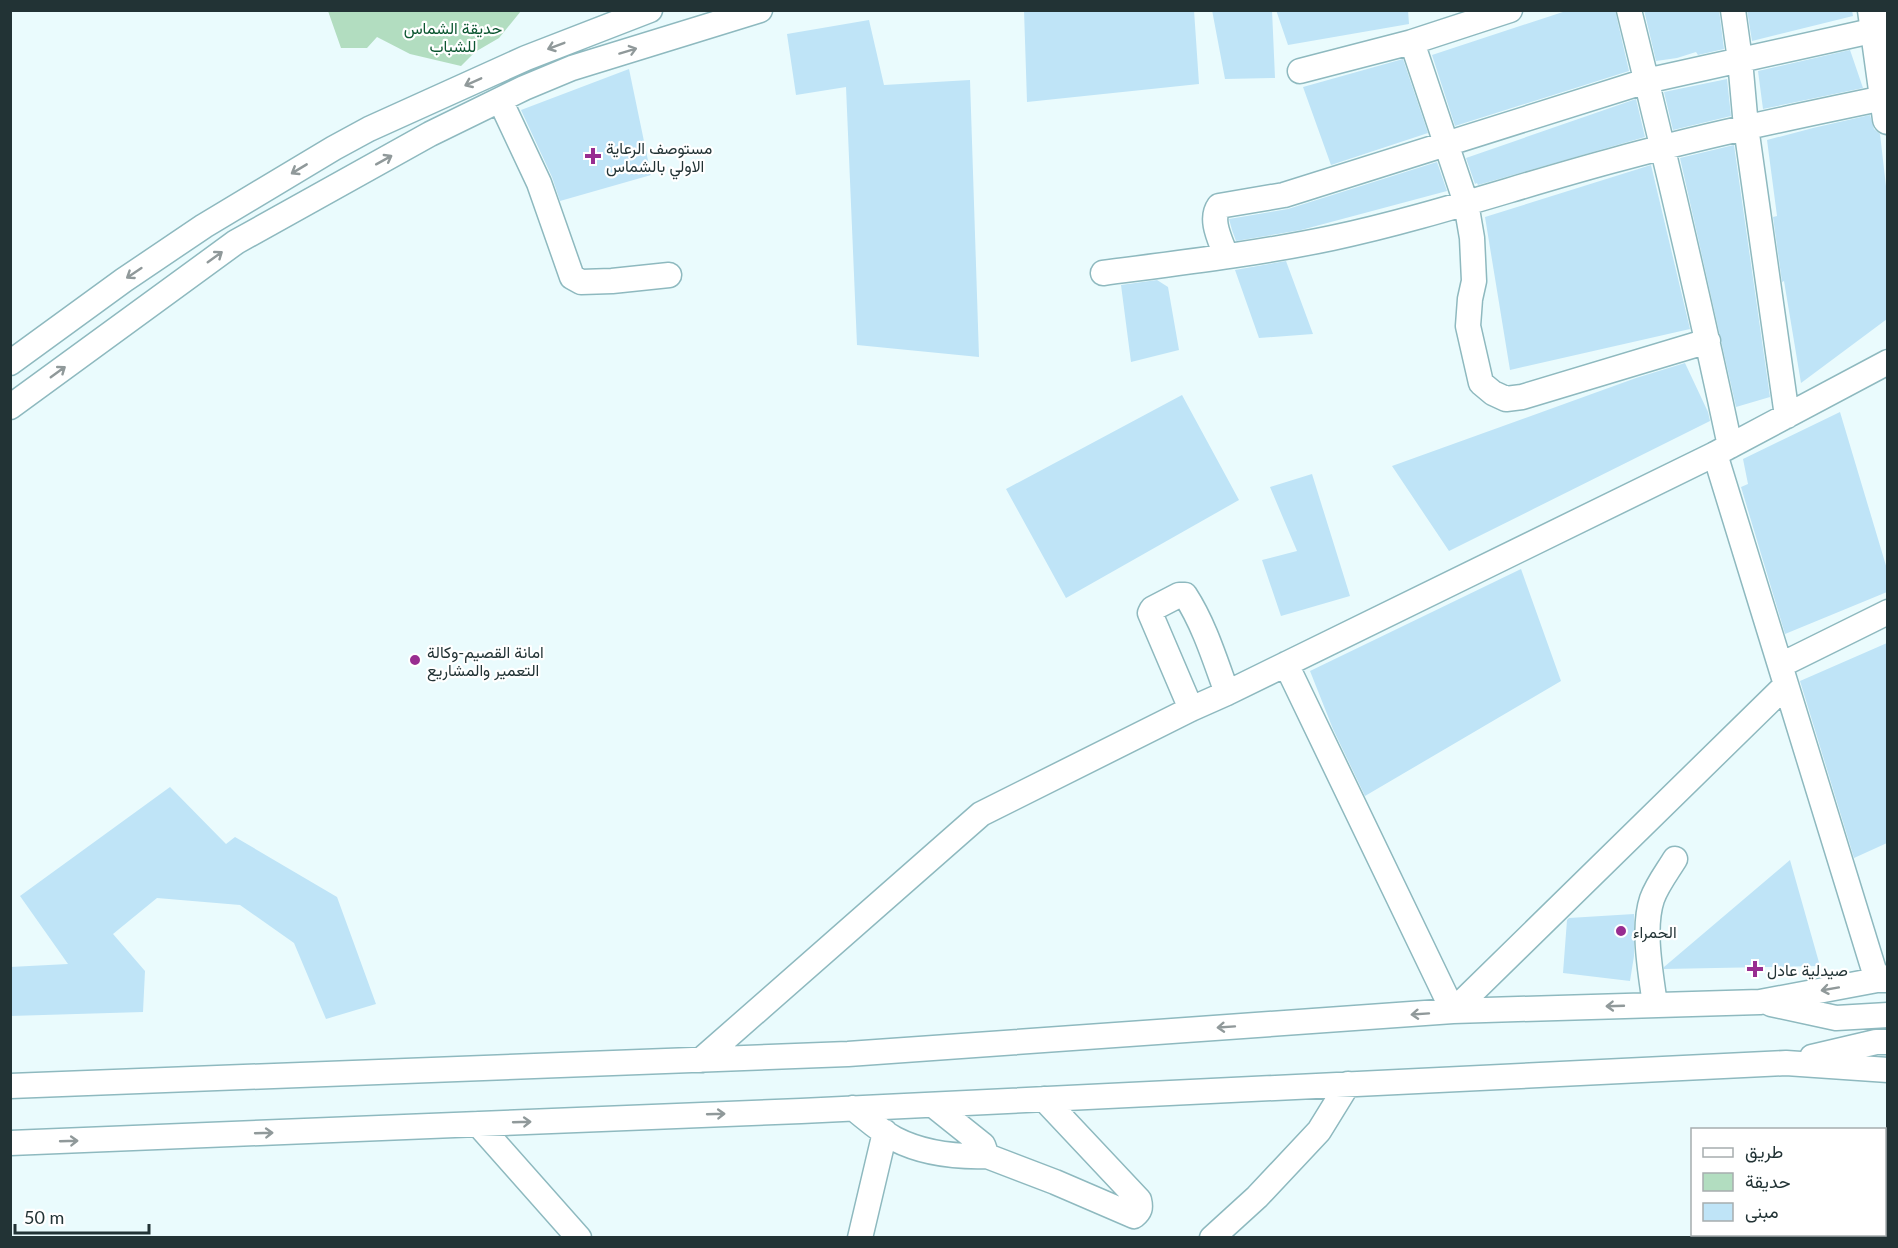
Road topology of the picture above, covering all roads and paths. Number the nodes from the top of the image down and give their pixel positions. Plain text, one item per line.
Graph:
1 (650, 10) edge
2 (760, 10) edge
3 (1510, 10) edge
4 (1629, 10) edge
5 (1733, 10) edge
6 (1874, 20) edge
7 (1412, 42) junction
8 (1740, 60) junction
9 (1300, 71) dead end
10 (1646, 81) junction
11 (500, 100) junction
12 (1886, 108) edge
13 (1746, 127) junction
14 (1445, 144) junction
15 (1663, 148) junction
16 (1466, 203) junction
17 (1226, 256) junction
18 (1103, 273) dead end
19 (669, 275) dead end
20 (1708, 341) junction
21 (1887, 362) edge
22 (10, 363) edge
23 (10, 407) edge
24 (1787, 416) junction
25 (1722, 450) junction
26 (1887, 612) edge
27 (1286, 663) junction
28 (1784, 675) junction
29 (1227, 693) junction
30 (1191, 709) junction
31 (1675, 859) dead end
32 (1884, 979) edge
33 (1760, 1002) junction
34 (1655, 1005) junction
35 (1453, 1011) junction
36 (1887, 1015) edge
37 (1887, 1042) edge
38 (701, 1060) junction
39 (1786, 1063) junction
40 (1887, 1070) edge
41 (1348, 1084) junction
42 (10, 1086) edge
43 (1044, 1099) junction
44 (933, 1105) junction
45 (854, 1108) junction
46 (478, 1124) junction
47 (885, 1132) junction
48 (10, 1143) edge
49 (987, 1156) junction
50 (579, 1238) edge
51 (861, 1238) edge
52 (1212, 1238) edge

1 -> 22 street
11 -> 2 street
3 - 7 street
4 - 10 street
5 - 8 street
6 - 8 street
6 - 12 main road
7 - 9 street
7 - 14 street
8 - 10 street
8 - 13 street
10 - 14 street
10 - 15 street
11 - 19 street
23 -> 11 street
12 - 13 street
13 - 15 street
13 - 24 street
14 - 16 street
14 - 17 street
15 - 16 street
15 - 20 street
16 - 17 street
16 - 20 street
17 - 18 street
20 - 25 street
21 - 24 street
24 - 25 street
25 - 27 street
25 - 28 street
26 - 28 street
27 - 29 street
27 - 35 street
28 - 32 street
28 - 35 street
29 - 30 street
29 - 30 street
30 - 38 street
31 - 34 street
32 -> 33 street
33 - 34 street
33 - 36 street
34 -> 35 street
35 -> 38 street
37 - 39 street
38 - 42 street
39 - 40 street
39 - 41 street
41 - 43 street
41 - 52 street
43 - 44 street
43 - 49 street
44 - 45 street
44 - 49 street
46 -> 45 street
45 - 47 street
48 -> 46 street
46 - 50 street
47 - 49 street
47 - 51 street

